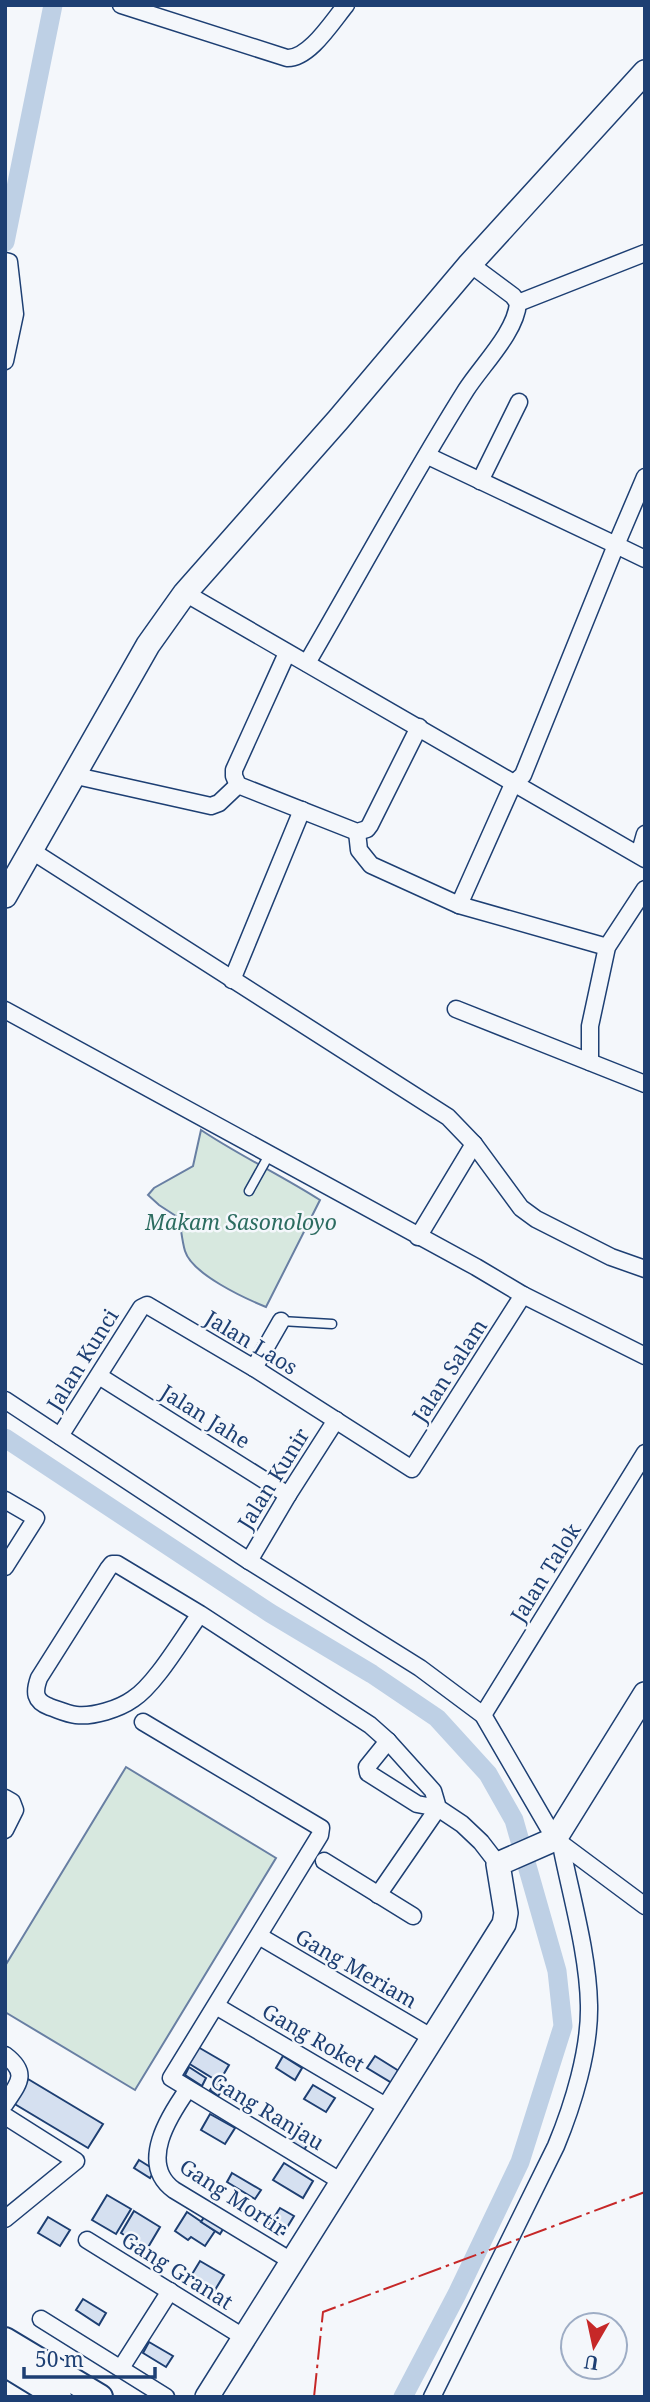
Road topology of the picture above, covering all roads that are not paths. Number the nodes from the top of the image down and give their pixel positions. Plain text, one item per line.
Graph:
1 (121, 5) edge
2 (346, 5) edge
3 (645, 72) edge
4 (645, 253) edge
5 (7, 262) edge
6 (470, 264) junction
7 (518, 303) junction
8 (5, 360) edge
9 (519, 402) dead end
10 (428, 456) junction
11 (645, 477) edge
12 (480, 481) junction
13 (616, 545) junction
14 (645, 559) edge
15 (184, 593) junction
16 (287, 653) junction
17 (307, 663) junction
18 (419, 727) junction
19 (72, 775) junction
20 (513, 784) junction
21 (238, 785) junction
22 (302, 810) junction
23 (357, 832) junction
24 (645, 834) edge
25 (32, 851) junction
26 (642, 857) edge
27 (645, 889) edge
28 (5, 896) edge
29 (459, 905) junction
30 (607, 947) junction
31 (232, 980) junction
32 (456, 1009) dead end
33 (5, 1010) edge
34 (590, 1062) junction
35 (645, 1084) edge
36 (474, 1144) junction
37 (269, 1155) junction
38 (249, 1191) dead end
39 (418, 1237) junction
40 (645, 1269) edge
41 (523, 1295) junction
42 (143, 1306) joint
43 (281, 1321) joint
44 (332, 1324) dead end
45 (645, 1336) edge
46 (641, 1354) edge
47 (254, 1368) junction
48 (99, 1376) junction
49 (5, 1400) edge
50 (336, 1420) junction
51 (60, 1436) junction
52 (645, 1453) edge
53 (412, 1469) joint
54 (288, 1495) junction
55 (5, 1500) edge
56 (249, 1561) junction
57 (5, 1567) edge
58 (200, 1614) junction
59 (645, 1694) edge
60 (483, 1715) junction
61 (143, 1722) dead end
62 (388, 1741) junction
63 (5, 1798) edge
64 (438, 1808) junction
65 (5, 1830) edge
66 (555, 1842) junction
67 (324, 1861) dead end
68 (502, 1862) junction
69 (378, 1895) junction
70 (645, 1906) edge
71 (413, 1916) dead end
72 (259, 1937) junction
73 (216, 2006) junction
74 (431, 2037) junction
75 (5, 2055) edge
76 (188, 2089) junction
77 (5, 2104) edge
78 (389, 2108) junction
79 (5, 2116) edge
80 (342, 2182) junction
81 (5, 2219) edge
82 (87, 2240) dead end
83 (293, 2262) junction
84 (170, 2291) junction
85 (41, 2319) dead end
86 (245, 2338) junction
87 (5, 2340) edge
88 (121, 2368) junction
89 (9, 2370) edge
90 (55, 2396) edge
91 (100, 2397) edge
92 (166, 2397) edge
93 (207, 2397) edge
94 (432, 2397) edge

1 - 2 street
3 - 6 main road
4 - 7 street
5 - 8 street
6 - 7 street
6 - 15 main road
7 - 10 street
9 - 12 street
10 - 12 street
10 - 17 street
11 - 13 street
12 - 13 street
13 - 14 street
13 - 20 street
15 - 16 street
15 - 19 main road
16 - 17 street
16 - 21 street
17 - 18 street
18 - 20 street
18 - 23 street
19 - 21 street
19 - 25 main road
20 - 26 street
20 - 29 street
21 - 22 street
22 - 23 street
22 - 31 street
23 - 29 street
24 - 26 street
25 - 28 main road
25 - 31 street
27 - 30 street
29 - 30 street
30 - 34 street
31 - 36 street
32 - 34 street
33 - 37 street
34 - 35 street
36 - 39 street
36 - 40 street
37 - 38 lane
37 - 39 street
39 - 41 street
41 - 46 street
41 - 53 street, Jalan Salam
42 - 47 street, Jalan Laos
42 - 48 street, Jalan Kunci
43 - 44 lane
43 - 47 street
45 - 46 street
47 - 50 street, Jalan Laos
48 - 51 street, Jalan Kunci
48 - 54 street, Jalan Jahe
49 - 51 street
50 - 53 street, Jalan Laos
50 - 54 street, Jalan Kunir
51 - 56 street
52 - 60 street, Jalan Talok
54 - 56 street, Jalan Kunir
55 - 57 street
56 - 60 street
58 - 58 street
58 - 62 street
59 - 66 main road
60 - 66 street
61 - 72 street
62 - 64 street
62 - 64 street
63 - 65 street
64 - 68 street
64 - 69 street
66 - 68 main road
66 - 70 street
66 - 94 street
67 - 69 street
68 - 74 main road
69 - 71 street
72 - 73 street
72 - 74 street, Gang Meriam
73 - 76 street, Gang Ranjau
73 - 78 street, Gang Roket
74 - 78 main road
75 - 77 street
76 - 80 street, Gang Ranjau
76 - 83 street, Gang Mortir
78 - 80 main road
79 - 81 street
80 - 83 main road
82 - 84 street, Gang Granat
83 - 86 main road
84 - 86 street, Gang Granat
84 - 88 street
85 - 88 street
86 - 93 main road
87 - 91 main road
88 - 92 street
89 - 90 main road

